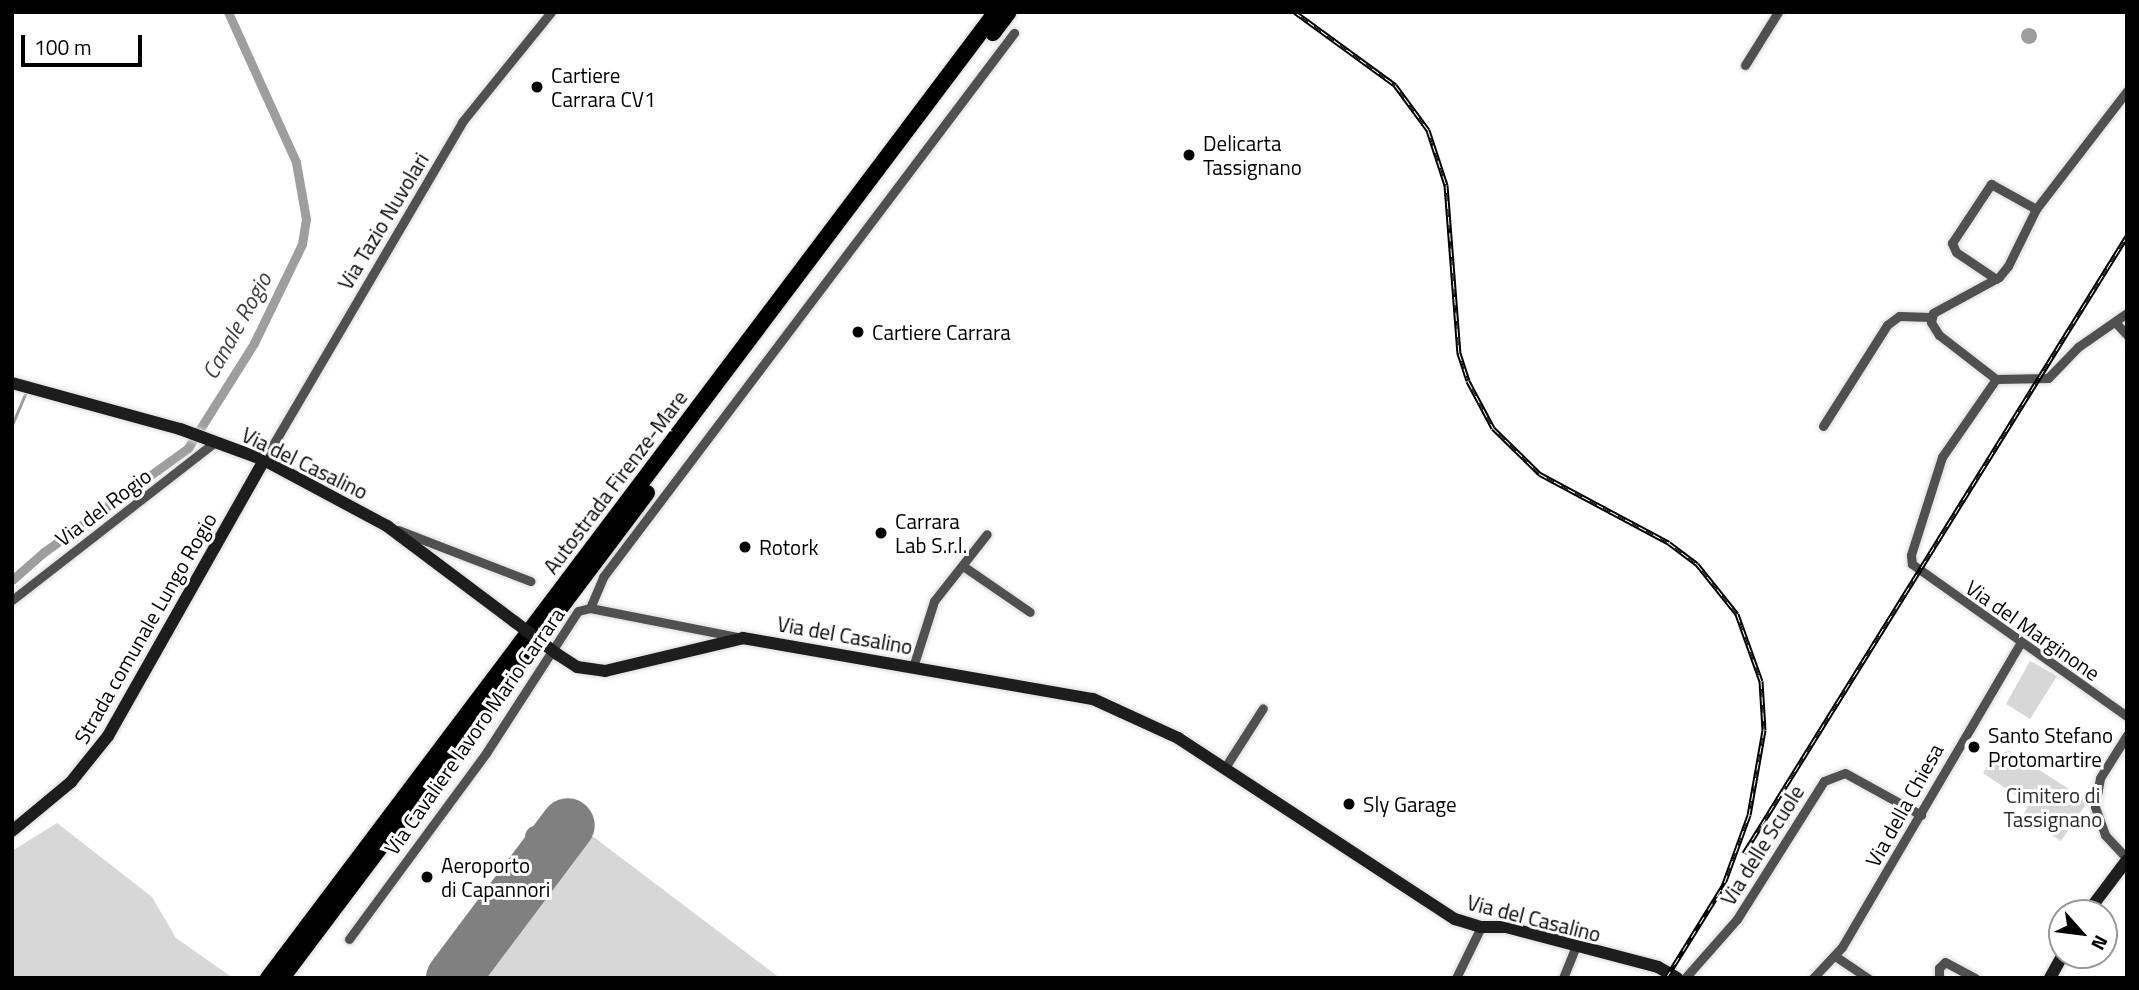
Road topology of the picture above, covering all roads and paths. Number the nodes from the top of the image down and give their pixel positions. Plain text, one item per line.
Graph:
1 (551, 12) edge
2 (996, 12) edge
3 (1009, 12) edge
4 (1778, 12) edge
5 (1014, 33) dead end
6 (1745, 65) dead end
7 (2127, 91) edge
8 (2036, 209) junction
9 (1996, 279) junction
10 (2127, 313) edge
11 (1931, 317) junction
12 (2115, 322) junction
13 (2127, 335) edge
14 (1996, 379) junction
15 (12, 383) edge
16 (1823, 426) dead end
17 (209, 440) junction
18 (264, 460) junction
19 (387, 526) junction
20 (987, 534) dead end
21 (964, 566) junction
22 (530, 581) dead end
23 (12, 600) edge
24 (590, 608) junction
25 (1030, 612) dead end
26 (743, 638) junction
27 (2020, 644) junction
28 (913, 667) junction
29 (1263, 708) dead end
30 (2127, 716) edge
31 (2127, 735) edge
32 (1224, 769) junction
33 (1921, 815) junction
34 (12, 831) edge
35 (2127, 860) edge
36 (2098, 899) edge
37 (1481, 927) junction
38 (349, 939) dead end
39 (1575, 948) junction
40 (1835, 956) junction
41 (268, 978) edge
42 (282, 978) edge
43 (1456, 978) edge
44 (1563, 978) edge
45 (1677, 978) edge
46 (1685, 978) edge
47 (1813, 978) edge
48 (1868, 978) edge
49 (1939, 978) edge
50 (1975, 978) edge

1 - 18 street, Via Tazio Nuvolari
2 - 41 highway, Autostrada Firenze-Mare
3 - 42 highway, Autostrada Firenze-Mare
4 - 6 street
5 - 24 street
7 - 8 street
8 - 9 street
8 - 9 street
9 - 11 street
10 - 12 street
11 - 14 street
11 - 16 street
12 - 13 street
12 - 14 street
14 - 27 street, Via del Marginone
15 - 17 street, Via del Casalino
17 - 18 street, Via del Casalino
17 - 23 street, Via del Rogio
18 - 19 street, Via del Casalino
18 - 34 street, Strada comunale Lungo Rogio
19 - 22 street
19 - 26 street, Via del Casalino, bridge
20 - 21 street
21 - 25 street
21 - 28 street
24 - 26 street, Via Cavaliere lavoro Mario Carrara
24 - 38 street, Via Cavaliere lavoro Mario Carrara
26 - 28 street, Via del Casalino
27 - 30 street, Via del Marginone
27 - 33 street, Via della Chiesa
28 - 32 street, Via del Casalino
29 - 32 street
31 - 35 street
32 - 37 street, Via del Casalino
33 - 40 street, Via della Chiesa
33 - 46 street, Via delle Scuole
35 - 36 street
37 - 39 street, Via del Casalino
37 - 43 street
39 - 44 street
39 - 45 street, Via del Casalino
40 - 47 street, Via della Chiesa
40 - 48 street
49 - 50 street

